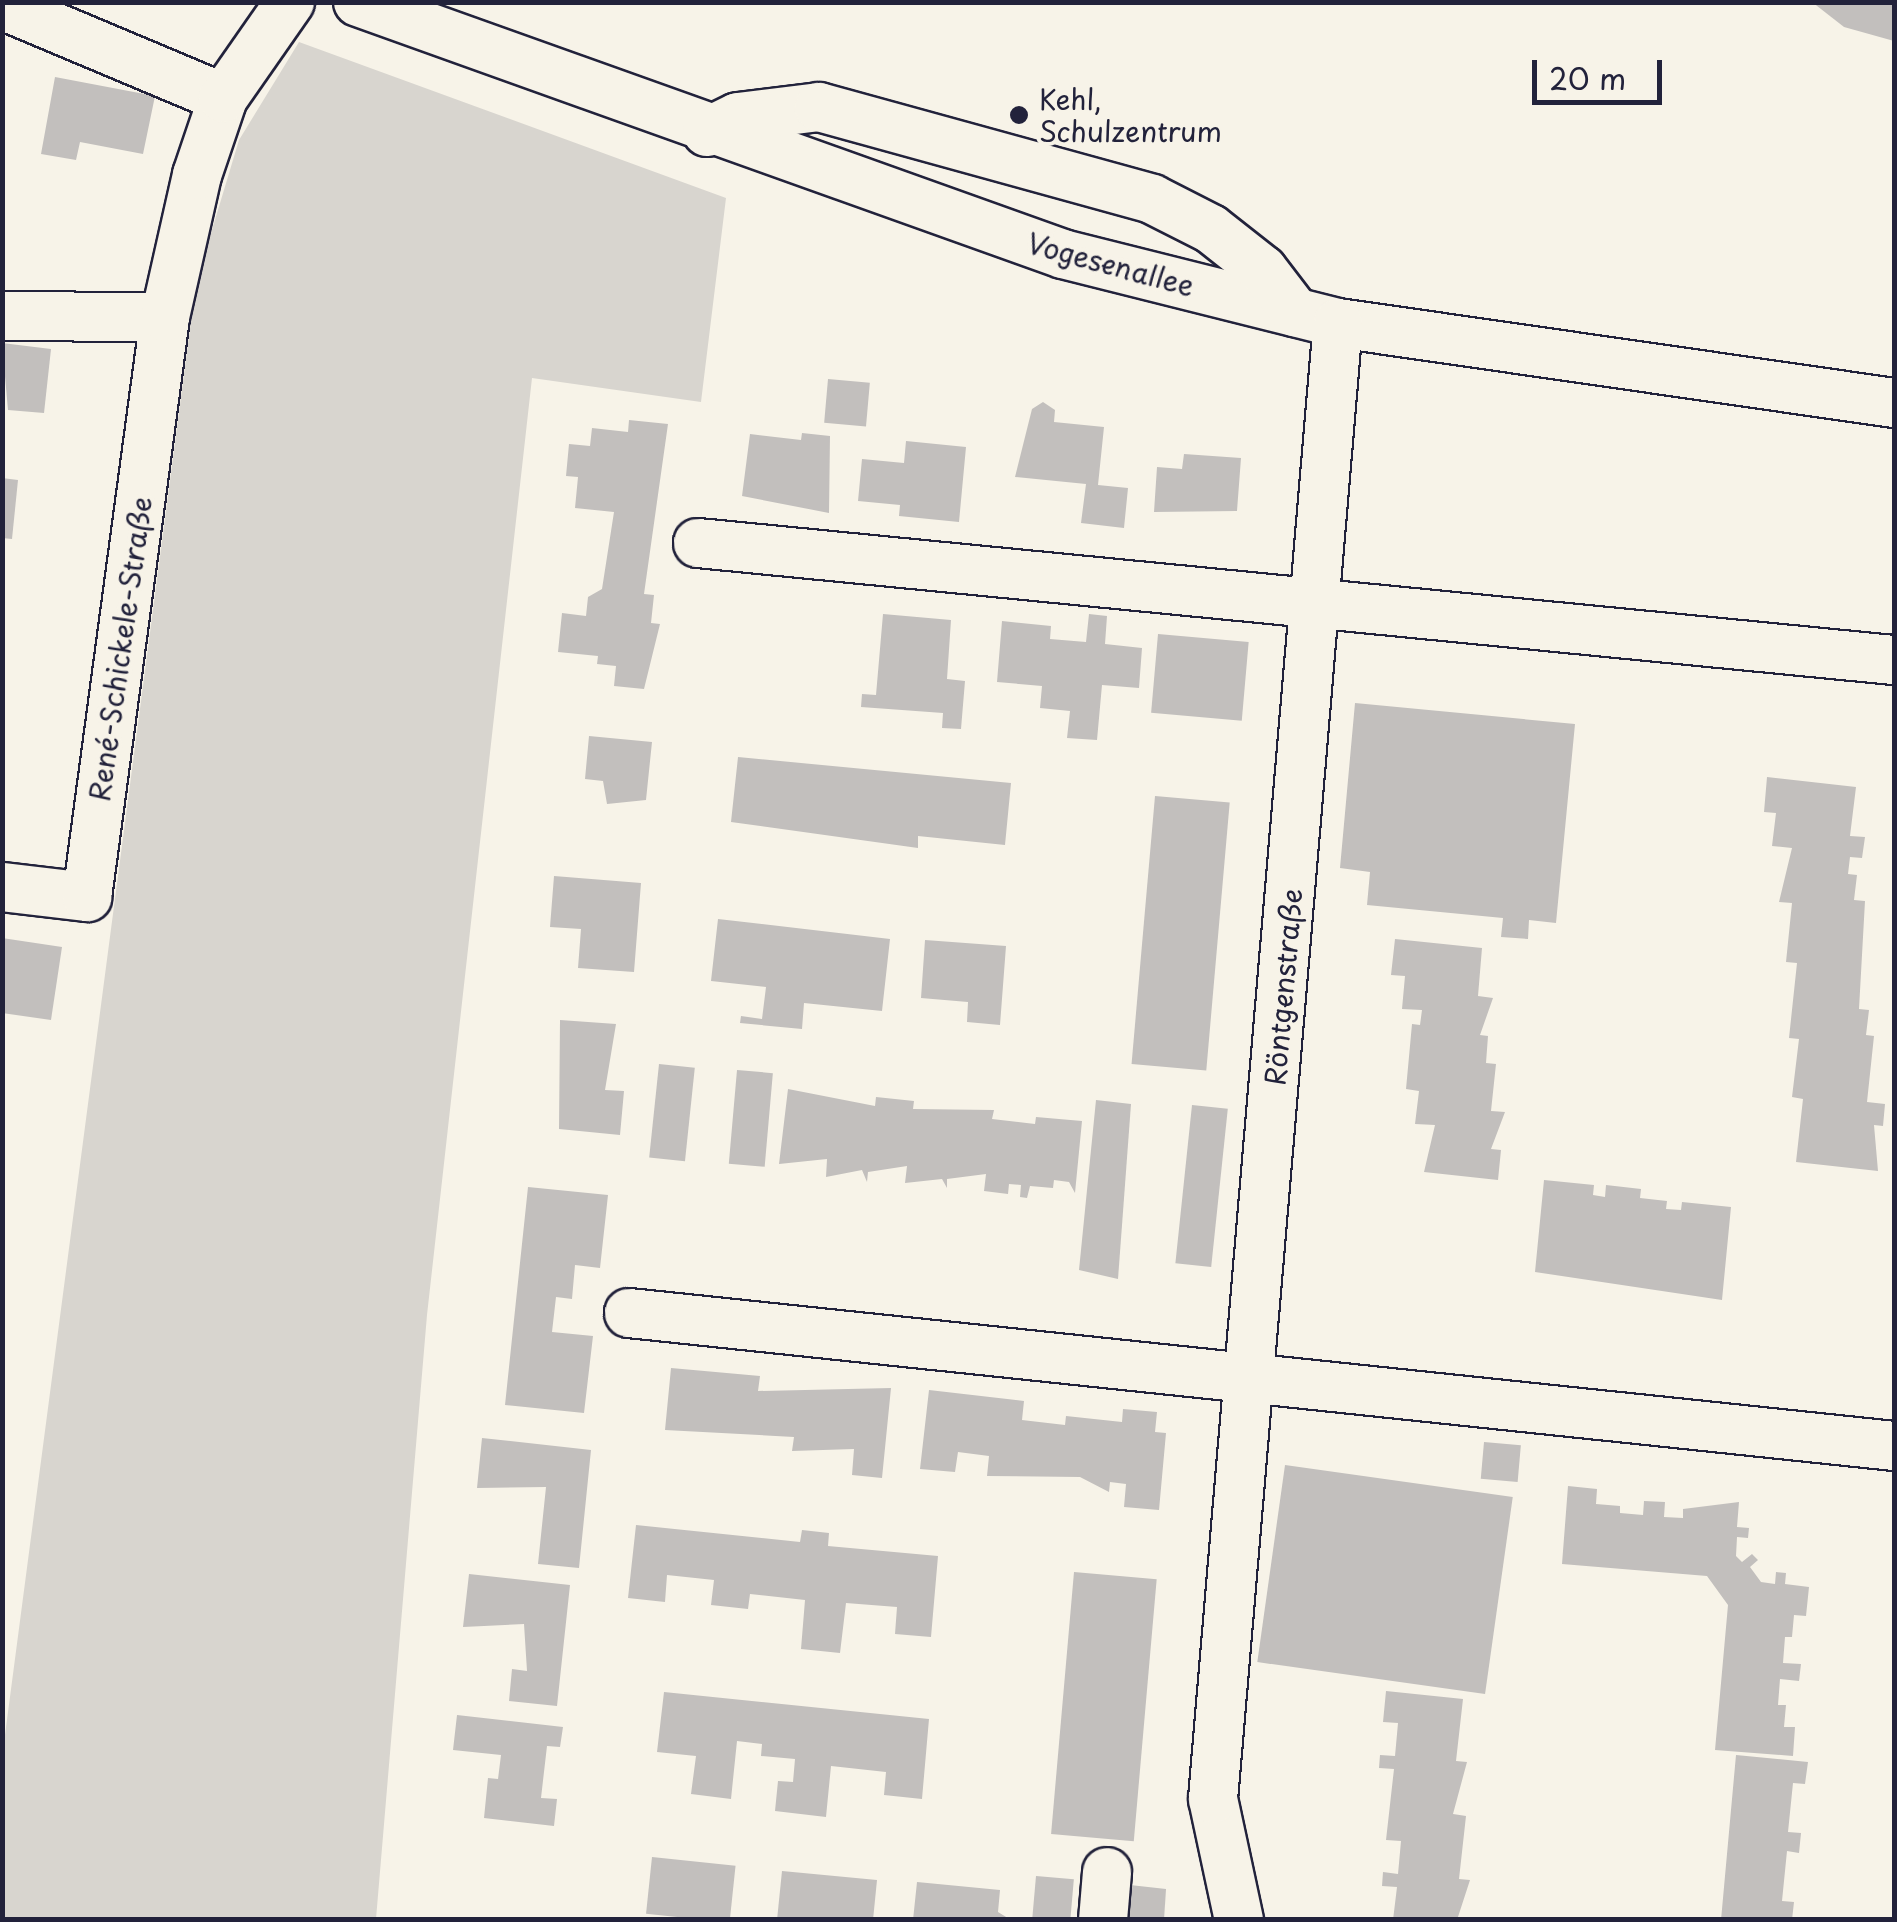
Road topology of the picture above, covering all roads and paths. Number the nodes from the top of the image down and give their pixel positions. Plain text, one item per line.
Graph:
1 (290, 2) edge
2 (358, 2) edge
3 (2, 4) edge
4 (223, 98) junction
5 (707, 132) junction
6 (2, 316) edge
7 (165, 317) junction
8 (1317, 317) junction
9 (1894, 394) edge
10 (1894, 403) edge
11 (698, 542) dead end
12 (1317, 600) junction
13 (1894, 660) edge
14 (2, 886) edge
15 (630, 1313) dead end
16 (1250, 1374) junction
17 (1894, 1446) edge
18 (1107, 1872) dead end
19 (1103, 1920) edge
20 (1239, 1920) edge

1 - 4 street, René-Schickele-Straße
2 - 5 street, Vogesenallee
3 - 4 street
4 - 7 street, René-Schickele-Straße
5 - 8 street, Vogesenallee
5 - 8 street
6 - 7 street
7 - 14 street, René-Schickele-Straße
8 - 10 street, Vogesenallee
8 - 12 street, Röntgenstraße
9 - 10 street
11 - 12 street
12 - 13 street
12 - 16 street, Röntgenstraße
15 - 16 street
16 - 17 street
16 - 20 street, Röntgenstraße
18 - 19 street

